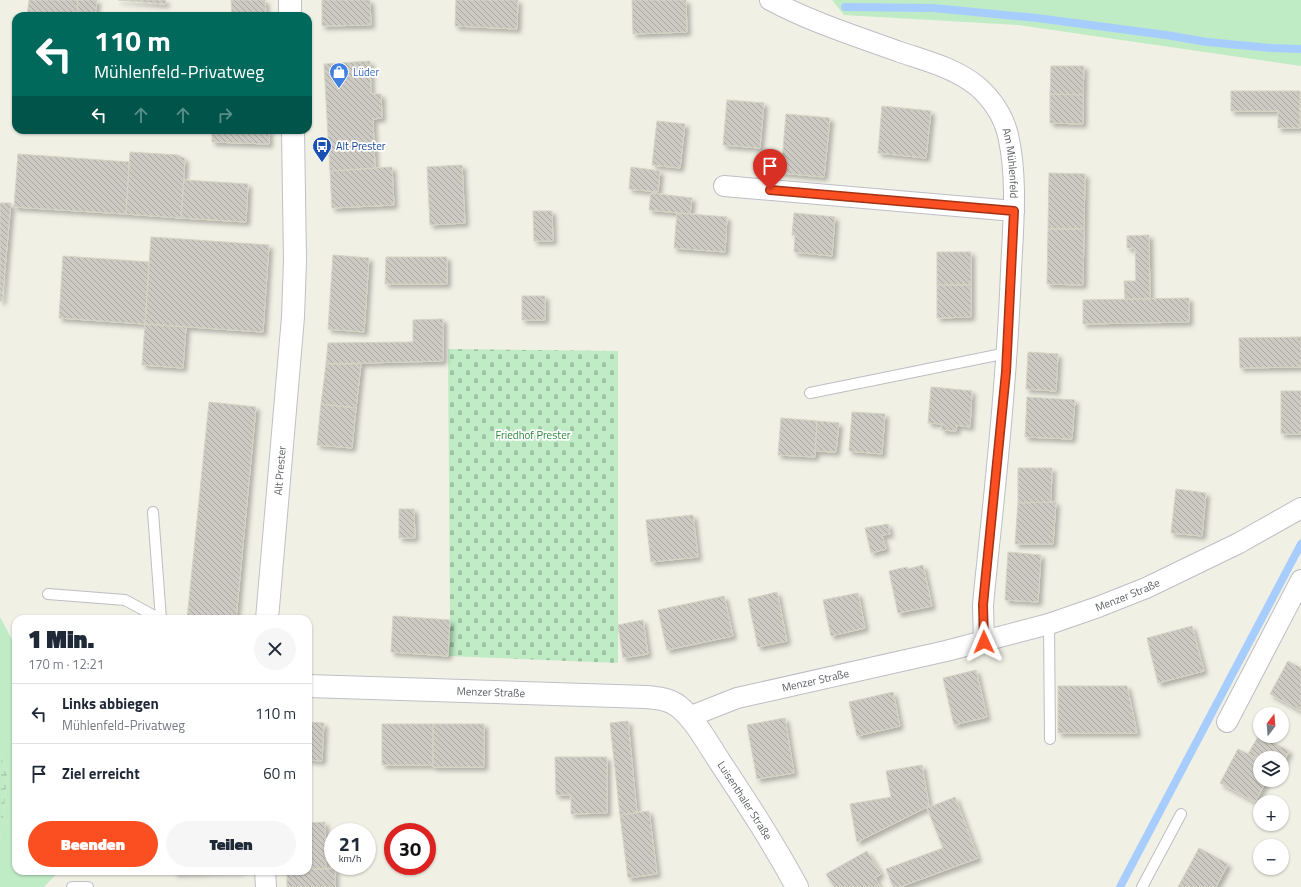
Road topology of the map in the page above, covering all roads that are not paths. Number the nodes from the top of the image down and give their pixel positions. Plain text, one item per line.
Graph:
1 (290, 0) edge
2 (770, 0) edge
3 (290, 12) edge
4 (293, 134) edge
5 (724, 186) dead end
6 (1014, 211) junction
7 (1007, 353) junction
8 (810, 393) dead end
9 (1301, 508) edge
10 (153, 512) dead end
11 (1301, 580) edge
12 (48, 594) dead end
13 (153, 615) edge
14 (160, 615) edge
15 (267, 615) edge
16 (1049, 624) junction
17 (984, 642) junction
18 (312, 686) edge
19 (689, 716) junction
20 (1227, 722) dead end
21 (1050, 738) dead end
22 (1181, 814) dead end
23 (266, 875) edge
24 (74, 887) edge
25 (88, 887) edge
26 (266, 887) edge
27 (797, 887) edge
28 (1142, 887) edge

1 - 3 main road
2 - 6 street, Am Mühlenfeld
4 - 15 main road, Alt Prester
5 - 6 street
6 - 7 street, Am Mühlenfeld
7 - 8 lane
7 - 17 street, Am Mühlenfeld
9 - 16 street, Menzer Straße
10 - 14 lane
11 - 20 street
12 - 13 lane
16 - 17 street, Menzer Straße
16 - 21 lane
17 - 19 street, Menzer Straße
18 - 19 main road, Menzer Straße
19 - 27 main road, Luisenthaler Straße
22 - 28 lane
23 - 26 street
24 - 25 lane

